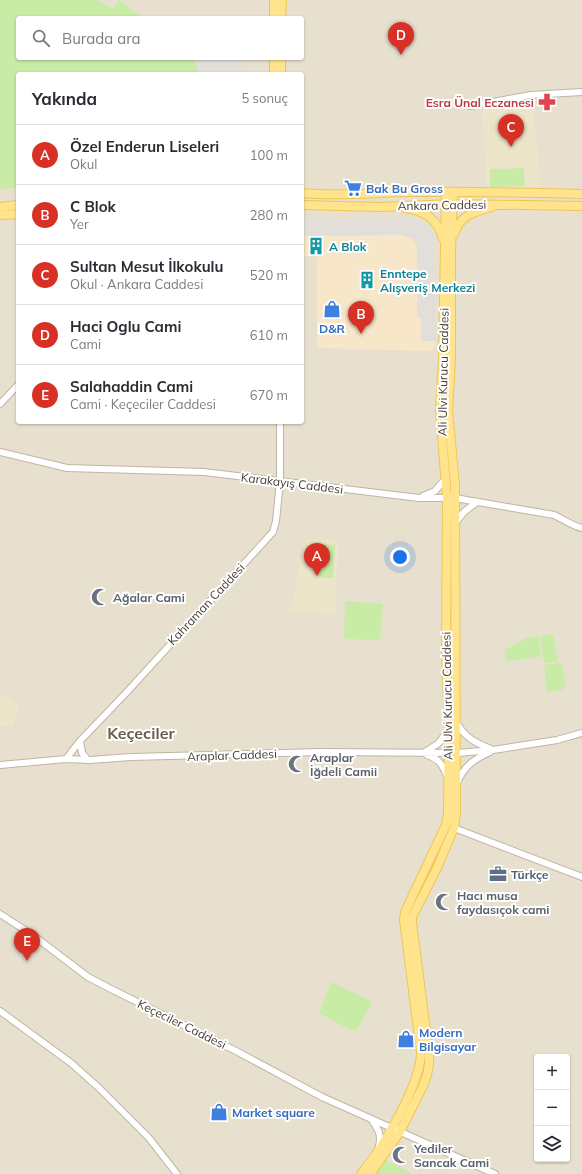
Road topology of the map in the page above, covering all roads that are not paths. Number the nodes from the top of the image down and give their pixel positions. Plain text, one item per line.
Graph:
1 (274, 0) edge
2 (282, 0) edge
3 (274, 16) edge
4 (282, 16) edge
5 (274, 60) edge
6 (281, 60) edge
7 (274, 72) edge
8 (281, 72) edge
9 (582, 92) edge
10 (470, 106) dead end
11 (305, 192) edge
12 (450, 192) junction
13 (582, 194) edge
14 (449, 204) junction
15 (500, 204) junction
16 (16, 205) edge
17 (304, 205) edge
18 (312, 206) junction
19 (582, 206) edge
20 (0, 207) edge
21 (379, 207) junction
22 (304, 209) edge
23 (16, 214) edge
24 (0, 215) edge
25 (448, 252) junction
26 (16, 387) edge
27 (0, 404) edge
28 (280, 424) edge
29 (0, 452) edge
30 (446, 478) junction
31 (280, 481) junction
32 (419, 498) junction
33 (451, 498) junction
34 (477, 502) junction
35 (454, 523) junction
36 (582, 528) edge
37 (456, 722) junction
38 (449, 729) junction
39 (582, 733) edge
40 (80, 741) junction
41 (493, 750) junction
42 (422, 753) junction
43 (453, 753) junction
44 (66, 759) junction
45 (90, 760) junction
46 (0, 765) edge
47 (448, 778) junction
48 (456, 784) junction
49 (454, 828) junction
50 (582, 877) edge
51 (0, 914) edge
52 (0, 1011) edge
53 (372, 1120) junction
54 (391, 1128) junction
55 (400, 1132) junction
56 (377, 1152) junction
57 (177, 1174) edge
58 (361, 1174) edge
59 (370, 1174) edge
60 (495, 1174) edge

1 - 3 main road
2 - 4 main road
5 - 7 main road
6 - 8 main road
9 - 10 street
11 - 12 main road, Ankara Caddesi
12 - 13 main road, Ankara Caddesi
12 - 14 main road, Ali Ulvi Kurucu Caddesi
14 - 15 main road, Ankara Caddesi
14 - 21 main road, Ankara Caddesi
14 - 25 main road, Ali Ulvi Kurucu Caddesi
15 - 19 main road, Ankara Caddesi
15 - 25 main road
16 - 20 main road
17 - 18 main road, Ankara Caddesi
18 - 21 main road, Ankara Caddesi
18 - 22 main road
21 - 25 main road
23 - 24 main road
25 - 30 main road, Ali Ulvi Kurucu Caddesi
25 - 33 main road, Ali Ulvi Kurucu Caddesi
26 - 27 street
28 - 31 street, Kahraman Caddesi
29 - 31 street, Karakayış Caddesi
30 - 32 street
30 - 33 main road, Ali Ulvi Kurucu Caddesi
31 - 32 street, Karakayış Caddesi
31 - 40 street, Kahraman Caddesi
32 - 33 street, Karakayış Caddesi
33 - 34 street, Karakayış Caddesi
33 - 35 main road, Ali Ulvi Kurucu Caddesi
33 - 38 main road, Ali Ulvi Kurucu Caddesi
34 - 35 street
34 - 36 street, Karakayış Caddesi
35 - 37 main road, Ali Ulvi Kurucu Caddesi
37 - 41 street
37 - 43 main road, Ali Ulvi Kurucu Caddesi
38 - 42 street
38 - 43 main road, Ali Ulvi Kurucu Caddesi
39 - 41 street, Araplar Caddesi
40 - 44 street, Kahraman Caddesi
40 - 45 street
41 - 43 street, Araplar Caddesi
41 - 48 street
42 - 43 street, Araplar Caddesi
42 - 45 street, Araplar Caddesi
42 - 47 street
43 - 47 main road, Ali Ulvi Kurucu Caddesi
43 - 48 main road, Ali Ulvi Kurucu Caddesi
44 - 45 street, Araplar Caddesi
44 - 46 street, Araplar Caddesi
47 - 54 main road, Ali Ulvi Kurucu Caddesi
48 - 49 main road, Ali Ulvi Kurucu Caddesi
49 - 50 street
49 - 55 main road, Ali Ulvi Kurucu Caddesi
51 - 53 street, Keçeciler Caddesi
52 - 57 street
53 - 54 street, Keçeciler Caddesi
53 - 56 street
54 - 55 street, Keçeciler Caddesi
54 - 56 main road, Ali Ulvi Kurucu Caddesi
55 - 59 main road, Ali Ulvi Kurucu Caddesi
55 - 60 street, Keçeciler Caddesi
56 - 58 main road, Ali Ulvi Kurucu Caddesi

